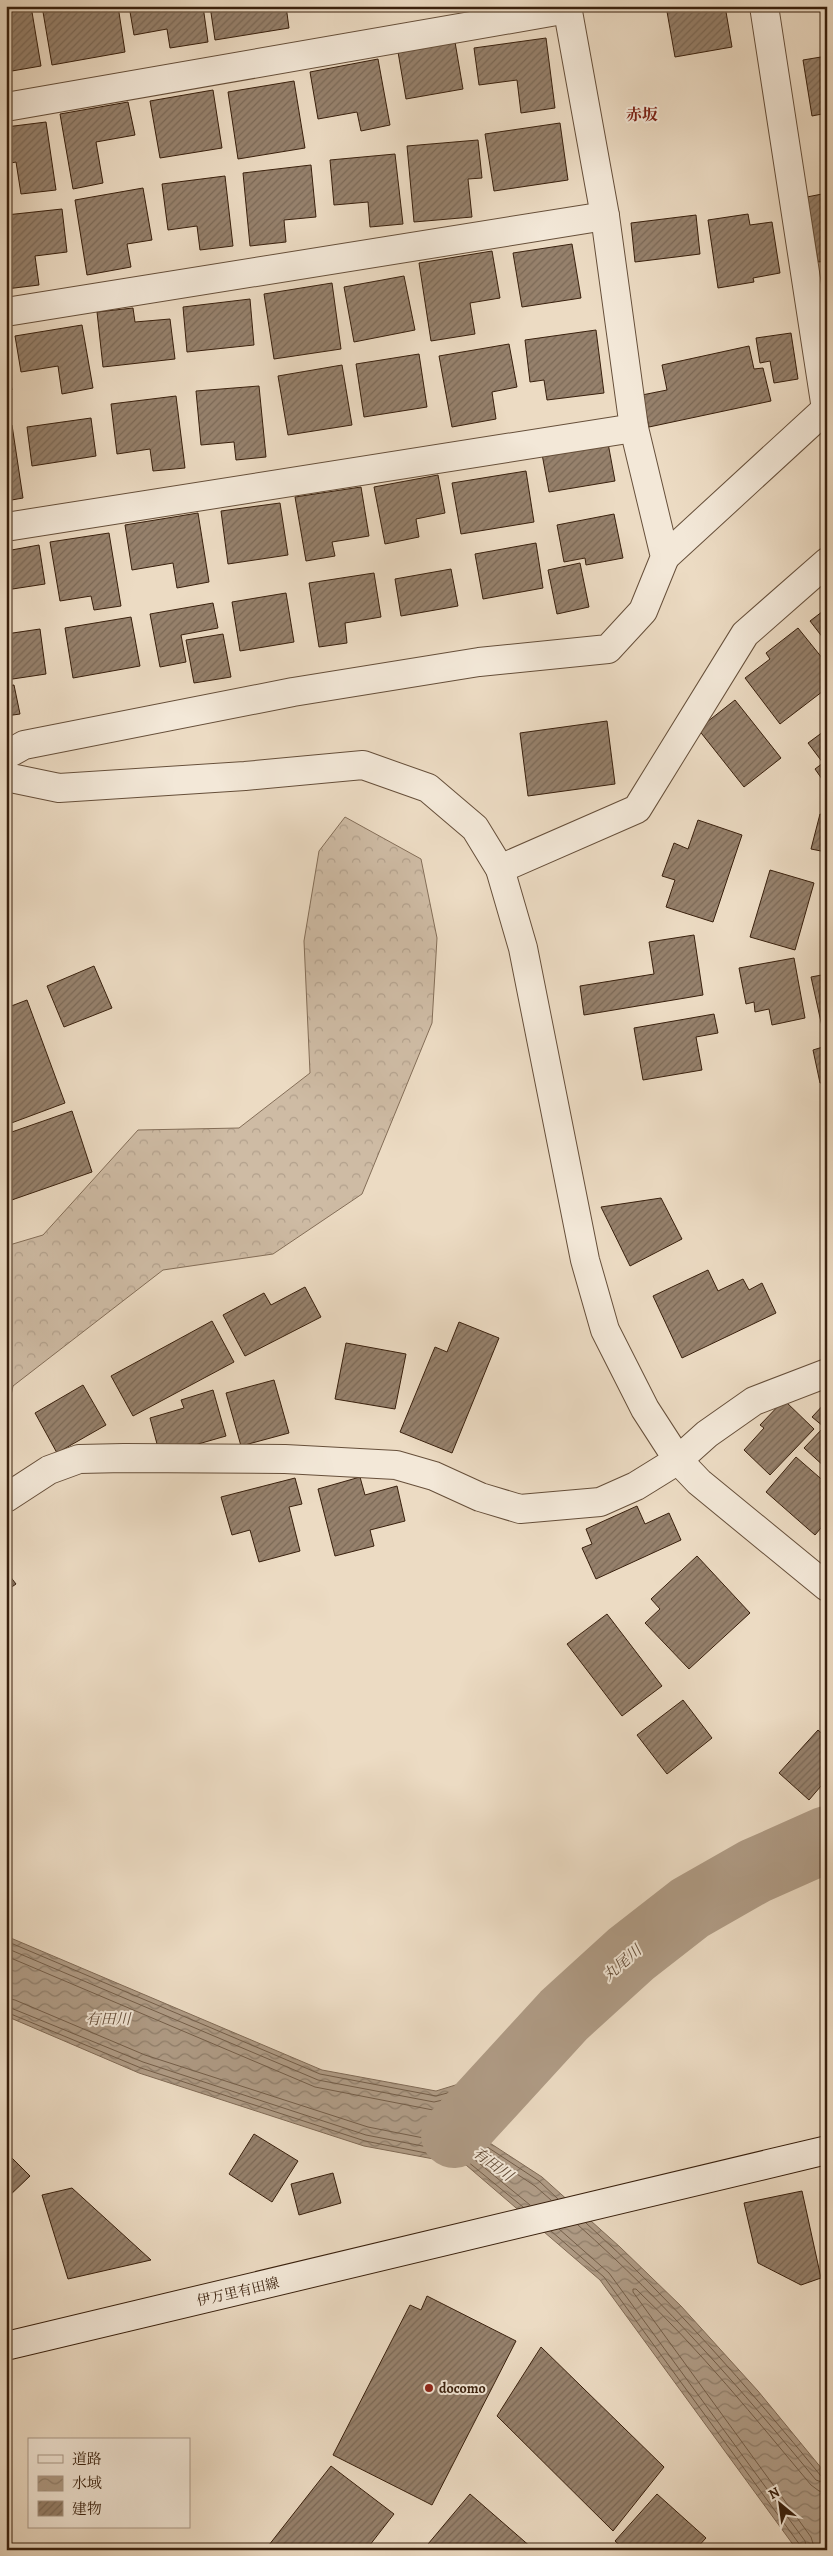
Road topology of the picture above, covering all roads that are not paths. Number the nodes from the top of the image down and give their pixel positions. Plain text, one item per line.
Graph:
1 (764, 6) edge
2 (567, 8) edge
3 (6, 107) edge
4 (605, 216) junction
5 (6, 312) edge
6 (634, 428) junction
7 (6, 527) edge
8 (665, 557) junction
9 (827, 562) edge
10 (6, 755) edge
11 (6, 777) edge
12 (500, 869) junction
13 (827, 1373) edge
14 (678, 1460) junction
15 (6, 1498) edge
16 (827, 1587) edge
17 (827, 2150) edge
18 (6, 2346) edge

1 - 8 street
2 - 3 street
2 - 4 street
4 - 5 street
4 - 6 street
6 - 7 street
6 - 8 street
8 - 10 street
9 - 12 street
11 - 12 street
12 - 14 street
13 - 14 street
14 - 15 street
14 - 16 street
17 - 18 street, 伊万里有田線

